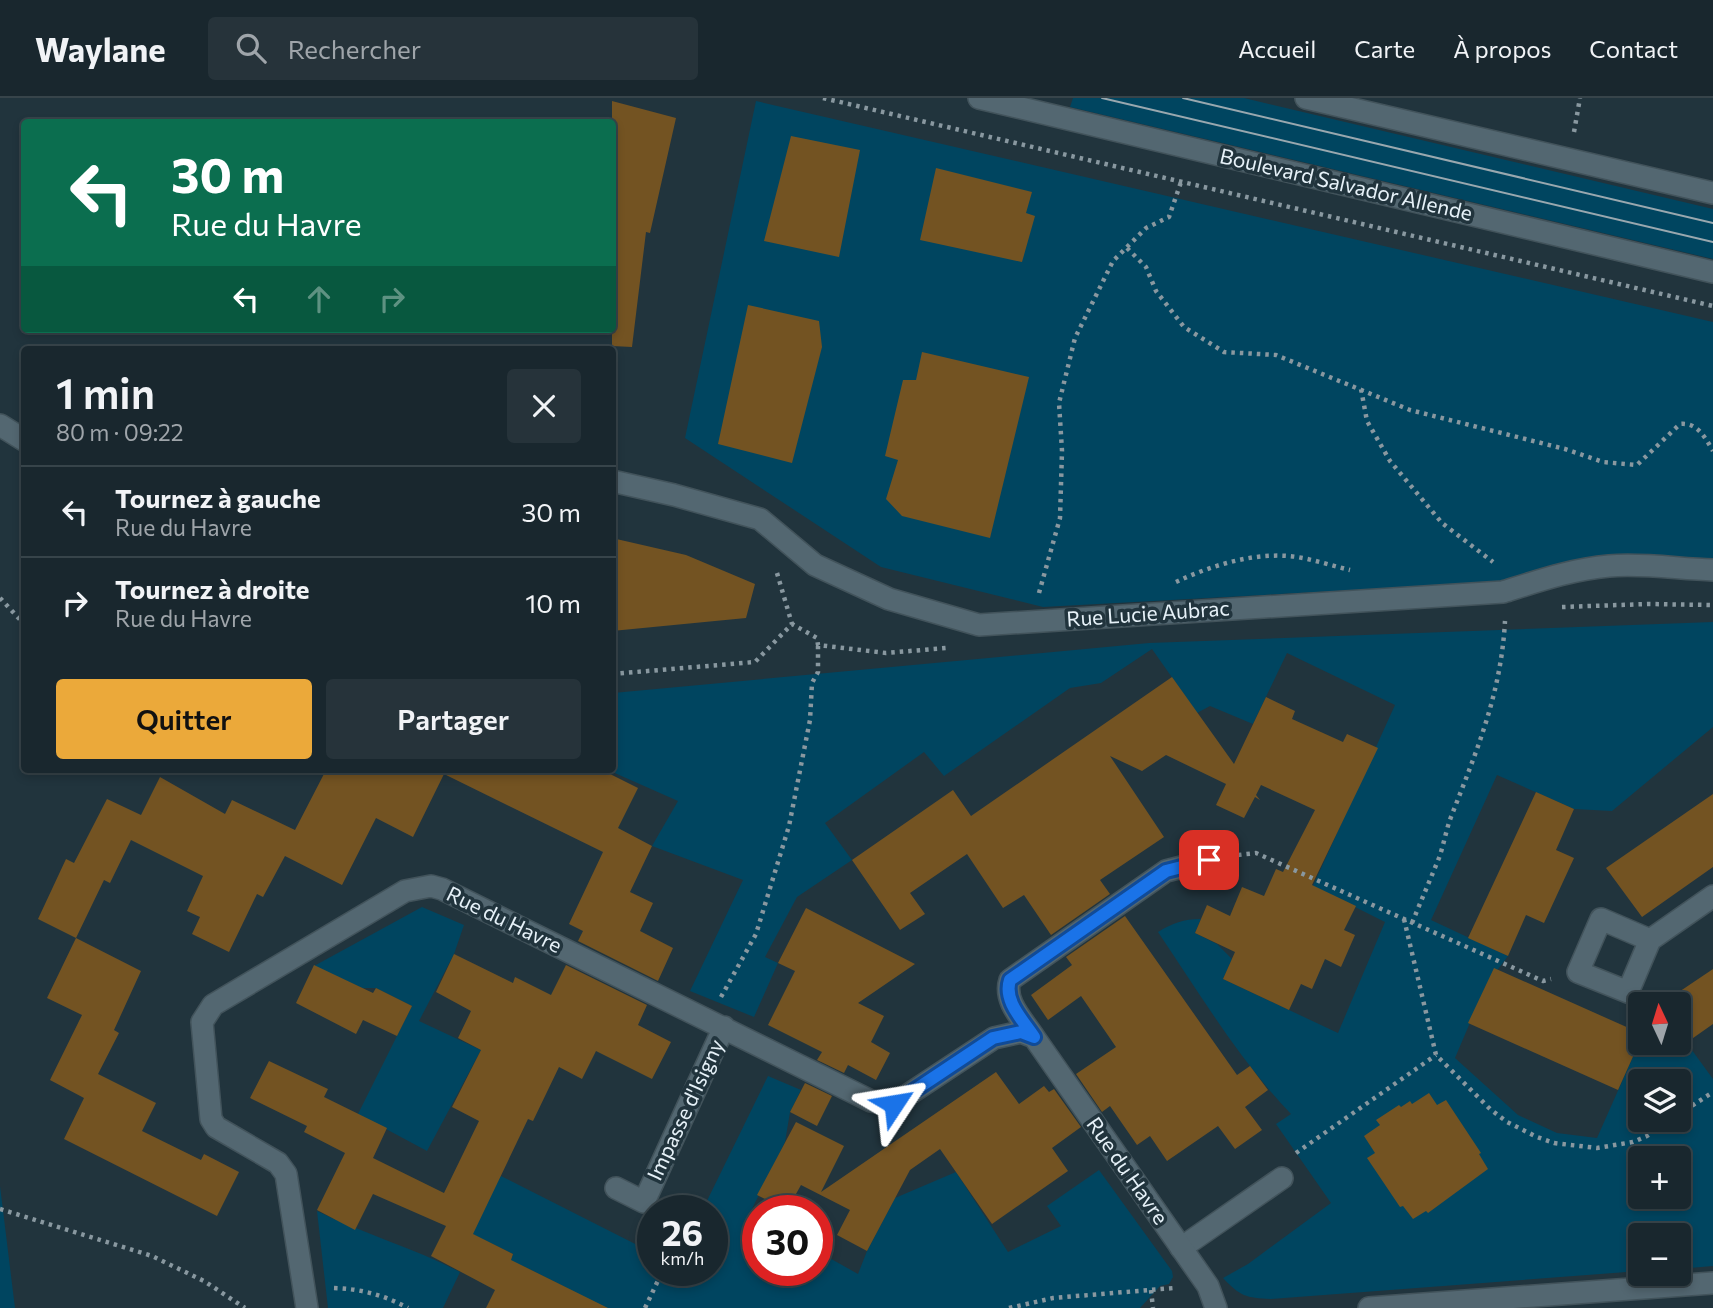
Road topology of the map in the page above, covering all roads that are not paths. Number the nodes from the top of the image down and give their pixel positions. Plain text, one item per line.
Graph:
1 (979, 98) edge
2 (1306, 98) edge
3 (1713, 193) edge
4 (1713, 272) edge
5 (0, 425) edge
6 (21, 439) edge
7 (616, 482) edge
8 (1713, 570) edge
9 (1209, 860) road end
10 (1713, 896) edge
11 (1650, 940) junction
12 (717, 1023) junction
13 (1034, 1037) junction
14 (1282, 1178) road end
15 (616, 1188) dead end
16 (1181, 1248) junction
17 (1713, 1283) edge
18 (306, 1299) edge
19 (1216, 1308) edge
20 (1368, 1308) edge

1 - 4 street, Boulevard Salvador Allende
2 - 3 street
5 - 6 street
7 - 8 street, Rue Lucie Aubrac
9 - 13 street, Rue du Havre
10 - 11 street
11 - 11 street
12 - 13 street, Rue du Havre
12 - 15 street, Impasse d'Isigny
12 - 18 street, Rue du Havre
13 - 16 street, Rue du Havre
14 - 16 street
16 - 19 street, Rue du Havre
17 - 20 street

